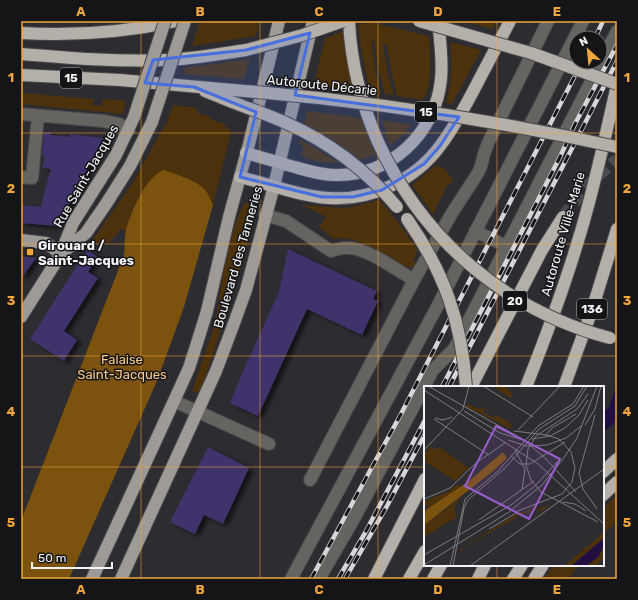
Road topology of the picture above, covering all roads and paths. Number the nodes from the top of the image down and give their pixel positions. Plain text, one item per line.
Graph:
1 (165, 21) edge
2 (177, 21) edge
3 (185, 21) edge
4 (279, 21) edge
5 (313, 21) edge
6 (343, 21) edge
7 (349, 21) edge
8 (419, 21) edge
9 (438, 21) edge
10 (510, 21) edge
11 (548, 21) edge
12 (583, 21) edge
13 (617, 31) edge
14 (21, 33) edge
15 (21, 54) edge
16 (21, 75) edge
17 (617, 86) edge
18 (194, 87) junction
19 (21, 114) edge
20 (38, 116) junction
21 (129, 130) junction
22 (617, 147) edge
23 (246, 153) junction
24 (279, 162) junction
25 (21, 177) edge
26 (240, 177) junction
27 (274, 186) junction
28 (265, 215) junction
29 (563, 217) tunnel mouth
30 (617, 229) edge
31 (475, 231) junction
32 (21, 240) edge
33 (506, 246) junction
34 (61, 254) junction
35 (414, 280) junction
36 (21, 317) edge
37 (613, 338) edge
38 (424, 386) edge
39 (466, 386) edge
40 (472, 386) edge
41 (526, 386) edge
42 (564, 386) edge
43 (424, 387) edge
44 (174, 401) junction
45 (198, 412) junction
46 (269, 444) dead end
47 (617, 459) edge
48 (604, 471) edge
49 (310, 480) dead end
50 (424, 480) edge
51 (617, 482) edge
52 (604, 494) edge
53 (424, 552) edge
54 (440, 566) edge
55 (484, 566) edge
56 (521, 566) edge
57 (542, 566) edge
58 (92, 579) edge
59 (121, 579) edge
60 (291, 579) edge
61 (319, 579) edge
62 (374, 579) edge
63 (409, 579) edge
64 (433, 579) edge
65 (478, 579) edge
66 (513, 579) edge
67 (534, 579) edge

1 - 21 main road, Rue Saint-Jacques, bridge
2 - 14 highway
3 - 34 main road, Rue Saint-Jacques, bridge
4 - 23 main road, Boulevard des Tanneries
5 - 24 main road, Boulevard des Tanneries
6 - 15 highway, bridge
7 - 37 highway, bridge
8 - 17 highway, bridge
9 - 24 highway
10 - 27 highway
11 - 35 street
12 - 31 street
13 - 33 street
16 - 18 highway, Autoroute Décarie / 15
17 - 41 highway, Autoroute Ville-Marie / 136
18 - 22 highway, Autoroute Décarie / 15, bridge
18 - 39 highway, bridge
19 - 20 street
20 - 21 street
20 - 25 street
21 - 34 main road, Rue Saint-Jacques
23 - 24 highway
23 - 26 main road, Boulevard des Tanneries
24 - 27 main road, Boulevard des Tanneries
26 - 27 highway
26 - 44 main road, Boulevard des Tanneries
27 - 28 main road, Boulevard des Tanneries
28 - 35 street
28 - 45 main road, Boulevard des Tanneries
29 - 40 highway, 20
30 - 42 highway, 136
31 - 33 street
31 - 60 street
32 - 34 main road
33 - 38 street
34 - 36 main road, Rue Saint-Jacques
35 - 49 street
43 - 61 street
44 - 45 street
44 - 58 main road, Boulevard des Tanneries
45 - 46 street
45 - 59 main road, Boulevard des Tanneries
47 - 48 highway
50 - 62 highway
51 - 52 highway
53 - 63 highway
54 - 64 highway
55 - 65 highway
56 - 66 highway
57 - 67 highway

